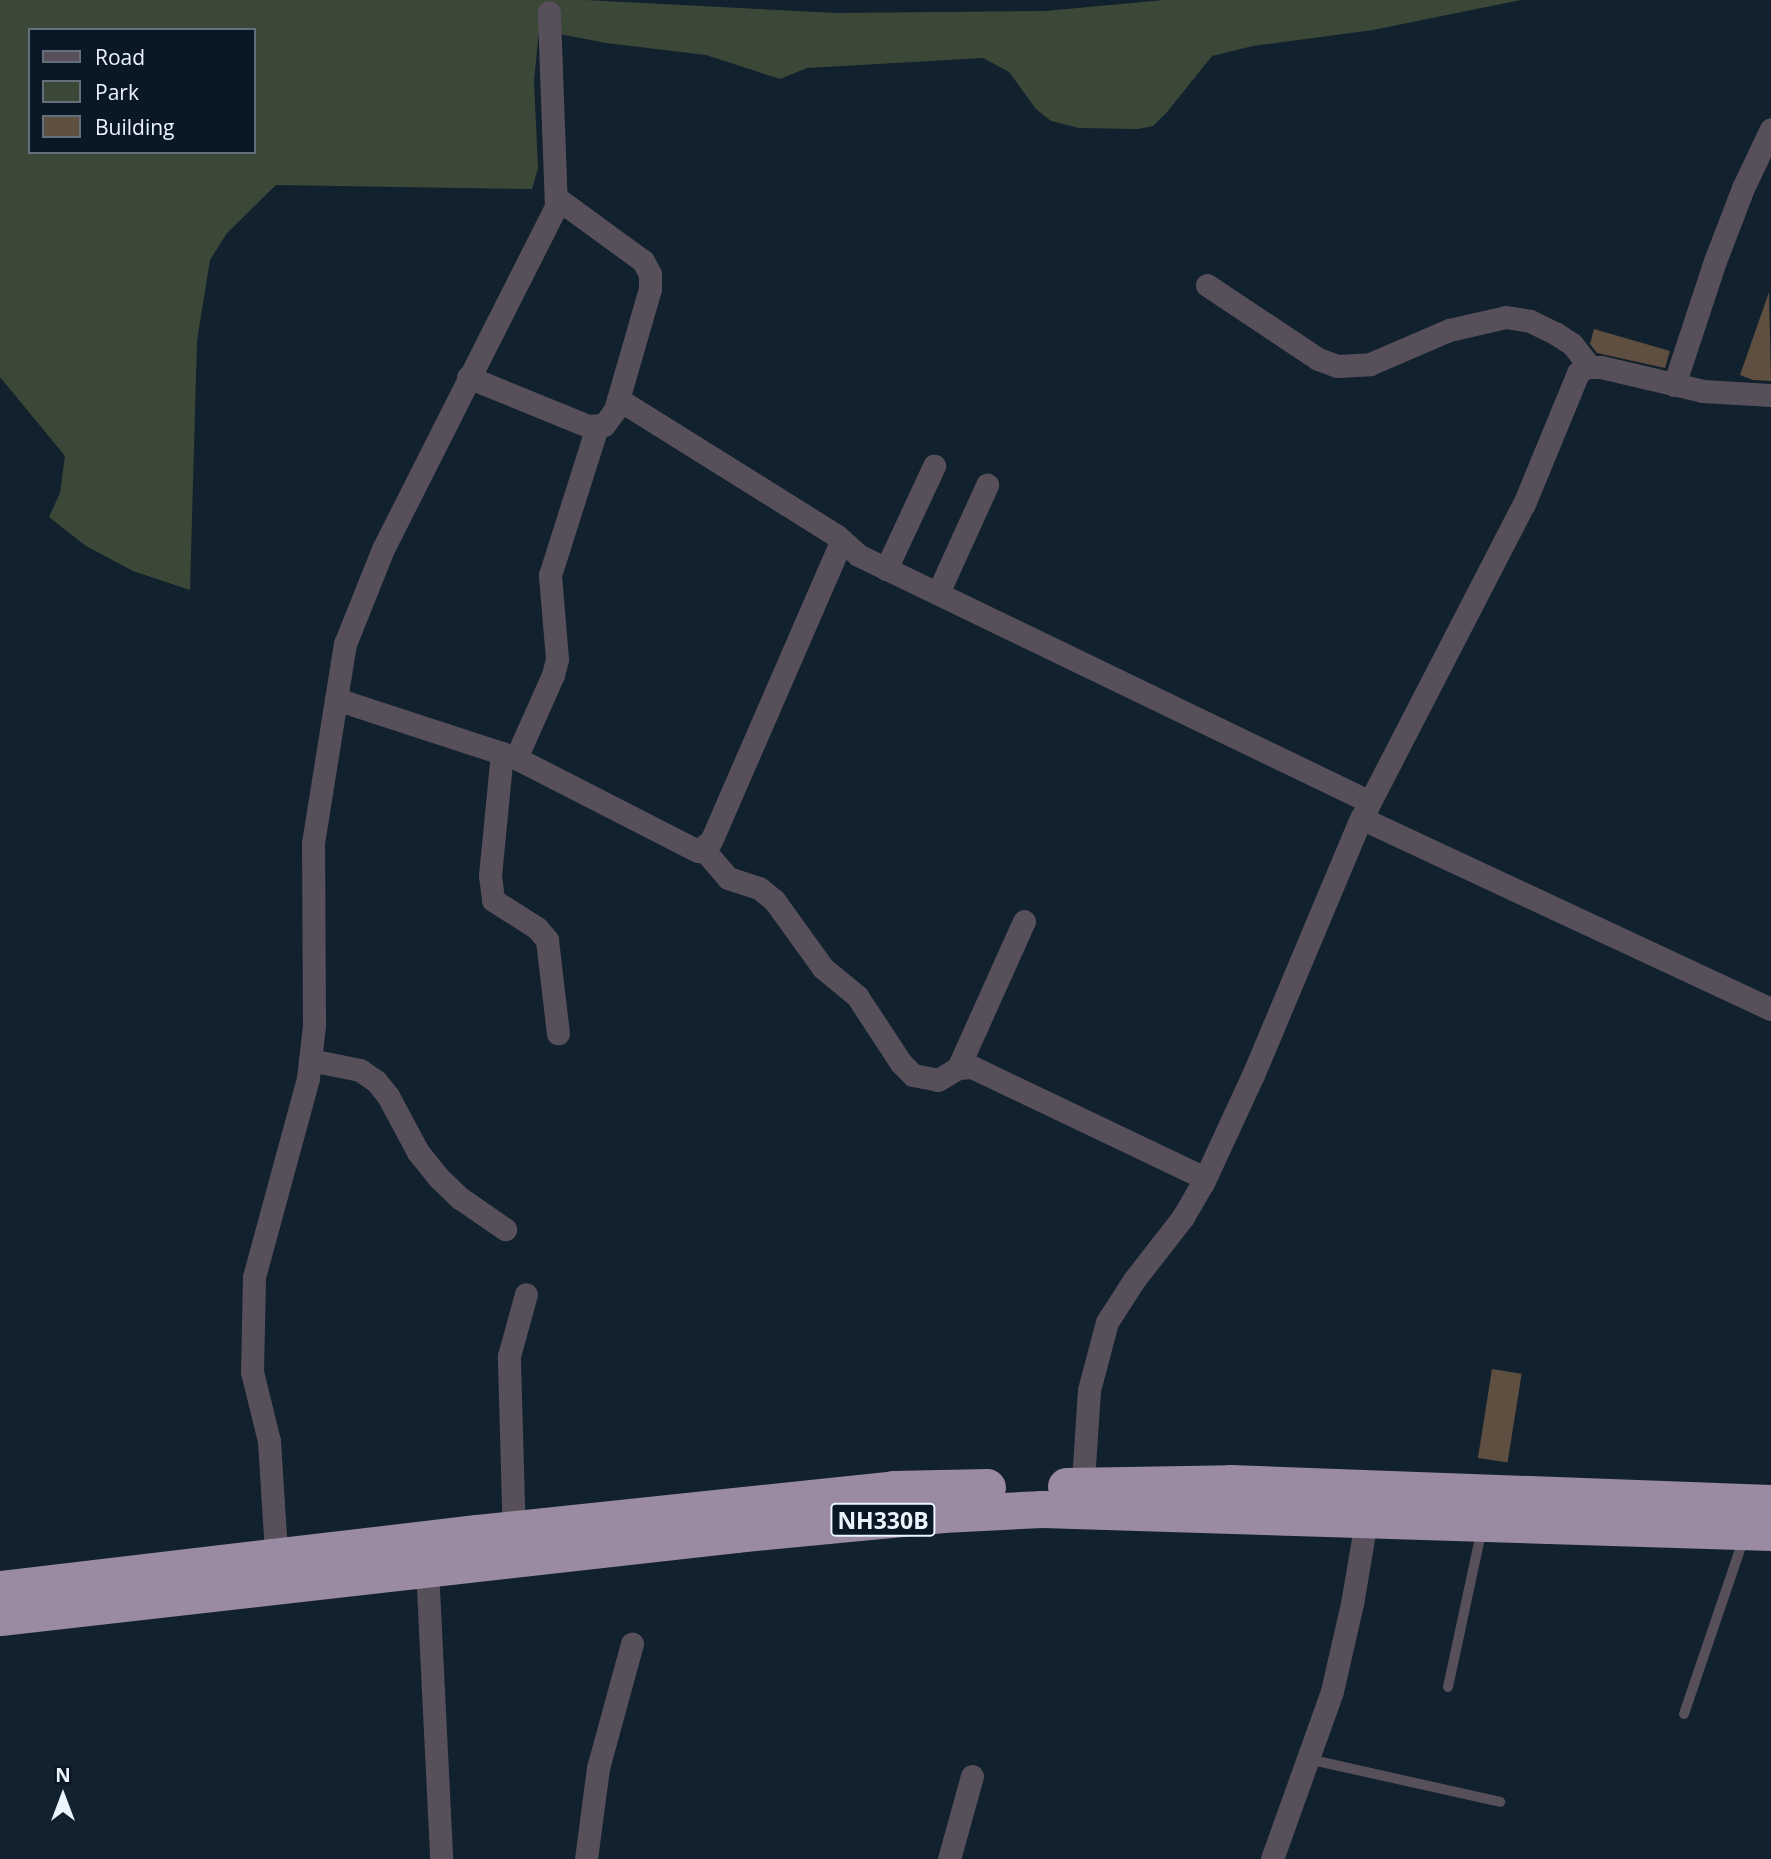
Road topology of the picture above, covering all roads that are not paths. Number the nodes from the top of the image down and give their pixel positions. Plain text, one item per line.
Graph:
1 (549, 12) dead end
2 (1771, 129) edge
3 (558, 198) junction
4 (1208, 285) dead end
5 (1590, 367) junction
6 (468, 377) junction
7 (1674, 385) junction
8 (1771, 395) edge
9 (618, 399) junction
10 (597, 427) junction
11 (934, 466) dead end
12 (987, 485) dead end
13 (842, 540) junction
14 (886, 569) junction
15 (938, 593) junction
16 (336, 699) junction
17 (509, 755) junction
18 (1366, 810) junction
19 (703, 849) junction
20 (1024, 921) dead end
21 (1771, 1009) edge
22 (558, 1033) dead end
23 (310, 1059) junction
24 (958, 1068) junction
25 (1205, 1178) junction
26 (505, 1229) dead end
27 (526, 1294) dead end
28 (1082, 1498) junction
29 (1771, 1503) edge
30 (1368, 1504) junction
31 (1483, 1522) junction
32 (1759, 1531) edge
33 (514, 1544) junction
34 (427, 1568) junction
35 (277, 1571) junction
36 (0, 1588) edge
37 (0, 1617) edge
38 (632, 1644) dead end
39 (1448, 1687) dead end
40 (1684, 1714) dead end
41 (1308, 1759) junction
42 (972, 1776) dead end
43 (1500, 1802) dead end
44 (441, 1859) edge
45 (586, 1859) edge
46 (949, 1859) edge
47 (1272, 1859) edge

1 - 3 street
2 - 7 street
3 - 6 street
3 - 9 street
4 - 5 street
5 - 7 street
5 - 18 street
6 - 10 street
6 - 16 street
7 - 8 street
9 - 10 street
9 - 13 street
10 - 17 street
11 - 14 street
12 - 15 street
13 - 14 street
13 - 19 street
14 - 15 street
15 - 18 street
16 - 17 street
16 - 23 street
17 - 19 street
17 - 22 street
18 - 21 street
18 - 25 street
19 - 24 street
20 - 24 street
23 - 26 street
23 - 35 street
24 - 25 street
25 - 28 street
27 - 33 street
28 - 30 highway, NH330B
28 - 33 highway, NH330B
29 - 30 highway, NH330B
30 - 31 highway, NH330B
30 - 41 street
31 - 32 highway, NH330B
31 - 39 lane
32 - 40 lane
33 - 34 highway, NH330B
33 - 35 highway, NH330B
34 - 35 highway, NH330B
34 - 44 street
35 - 36 highway, NH330B
35 - 37 highway, NH330B
38 - 45 street
41 - 43 lane
41 - 47 street
42 - 46 street

